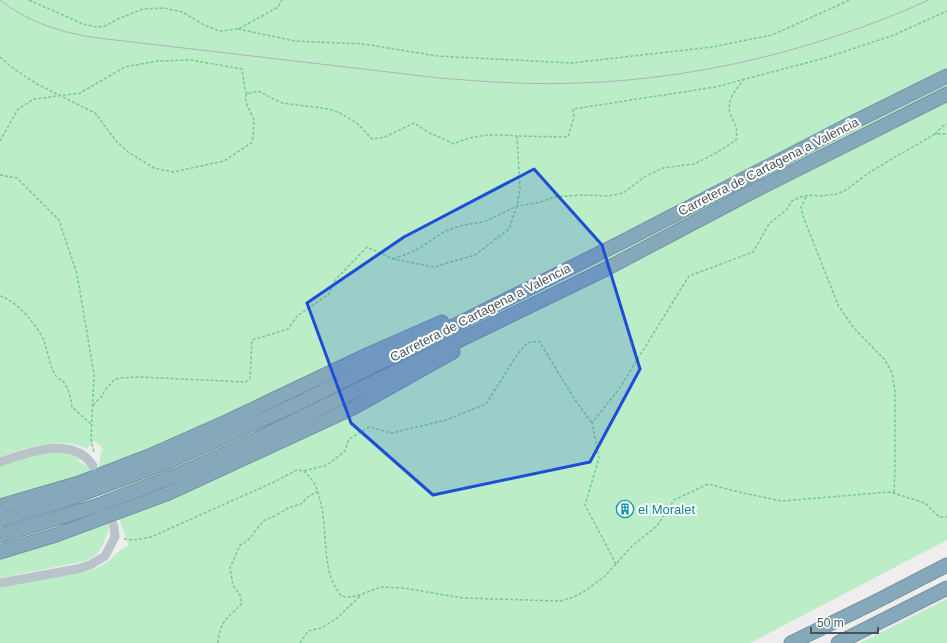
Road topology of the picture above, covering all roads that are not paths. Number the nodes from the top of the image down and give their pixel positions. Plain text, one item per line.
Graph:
1 (947, 76) edge
2 (947, 94) edge
3 (583, 260) junction
4 (550, 295) junction
5 (0, 462) edge
6 (91, 462) road end
7 (0, 506) edge
8 (0, 520) edge
9 (114, 527) tunnel mouth
10 (0, 536) edge
11 (0, 552) edge
12 (947, 564) edge
13 (0, 583) edge
14 (947, 588) edge
15 (791, 643) edge
16 (838, 643) edge

1 - 3 highway, Carretera de Cartagena a Valencia
2 - 4 highway, Carretera de Cartagena a Valencia
3 - 7 highway
3 - 8 highway, Carretera de Cartagena a Valencia
4 - 10 highway, Carretera de Cartagena a Valencia
4 - 11 highway
5 - 6 street
9 - 13 street
12 - 15 highway
14 - 16 highway

